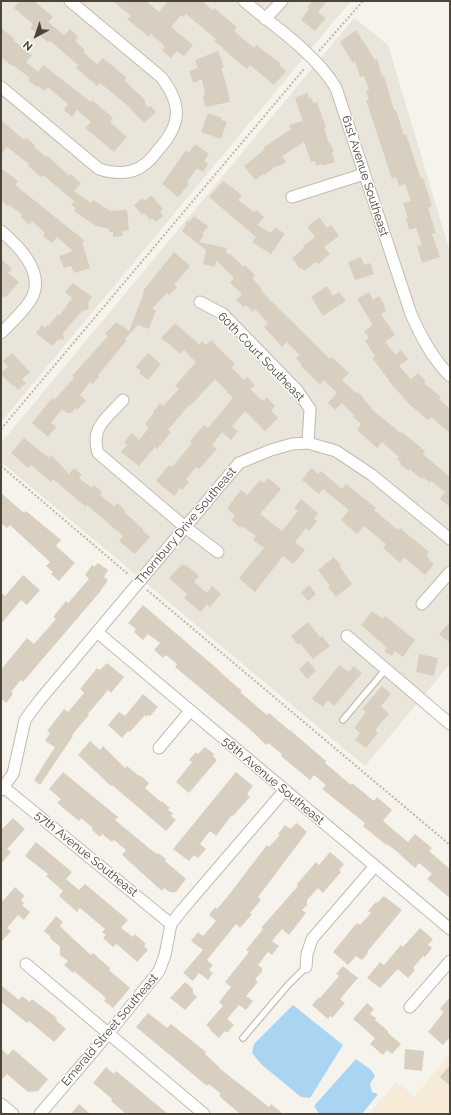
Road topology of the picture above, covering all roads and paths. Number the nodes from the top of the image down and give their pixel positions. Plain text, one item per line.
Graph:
1 (70, 1) edge
2 (244, 1) edge
3 (282, 1) edge
4 (363, 1) edge
5 (265, 19) junction
6 (319, 52) dead end
7 (304, 69) dead end
8 (1, 88) edge
9 (364, 174) junction
10 (292, 198) dead end
11 (1, 231) edge
12 (200, 302) dead end
13 (1, 333) edge
14 (450, 376) edge
15 (123, 400) dead end
16 (1, 429) edge
17 (308, 443) junction
18 (1, 466) edge
19 (185, 527) junction
20 (450, 540) edge
21 (218, 552) dead end
22 (450, 572) edge
23 (130, 575) dead end
24 (147, 590) dead end
25 (422, 604) dead end
26 (97, 632) junction
27 (347, 636) dead end
28 (386, 669) junction
29 (190, 711) junction
30 (343, 720) dead end
31 (450, 724) edge
32 (159, 748) dead end
33 (2, 787) edge
34 (284, 791) junction
35 (450, 845) edge
36 (375, 866) junction
37 (171, 924) junction
38 (450, 929) edge
39 (450, 961) edge
40 (26, 964) dead end
41 (306, 967) joint
42 (410, 1007) dead end
43 (108, 1034) junction
44 (243, 1038) dead end
45 (1, 1104) edge
46 (13, 1114) edge
47 (40, 1114) edge
48 (204, 1114) edge

1 - 8 street
2 - 5 street, 61st Avenue Southeast
3 - 5 street
4 - 6 path
5 - 9 street, 61st Avenue Southeast
7 - 16 path
9 - 10 street
9 - 14 street, 61st Avenue Southeast
11 - 13 street
12 - 17 street, 60th Court Southeast
15 - 19 street
17 - 19 street, Thornbury Drive Southeast
17 - 20 street, Thornbury Drive Southeast
18 - 23 path
19 - 21 street
19 - 26 street, Thornbury Drive Southeast
22 - 25 street
24 - 35 path
26 - 29 street, 58th Avenue Southeast
26 - 33 street, Thornbury Drive Southeast
27 - 28 street
28 - 30 lane
28 - 31 street
29 - 32 street
29 - 34 street, 58th Avenue Southeast
33 - 37 street, 57th Avenue Southeast
34 - 36 street, 58th Avenue Southeast
34 - 37 street, Emerald Street Southeast
36 - 38 street, 58th Avenue Southeast
36 - 41 street
37 - 43 street, Emerald Street Southeast
39 - 42 street
40 - 43 street
41 - 44 lane
43 - 47 street, Emerald Street Southeast
43 - 48 street
45 - 46 street

